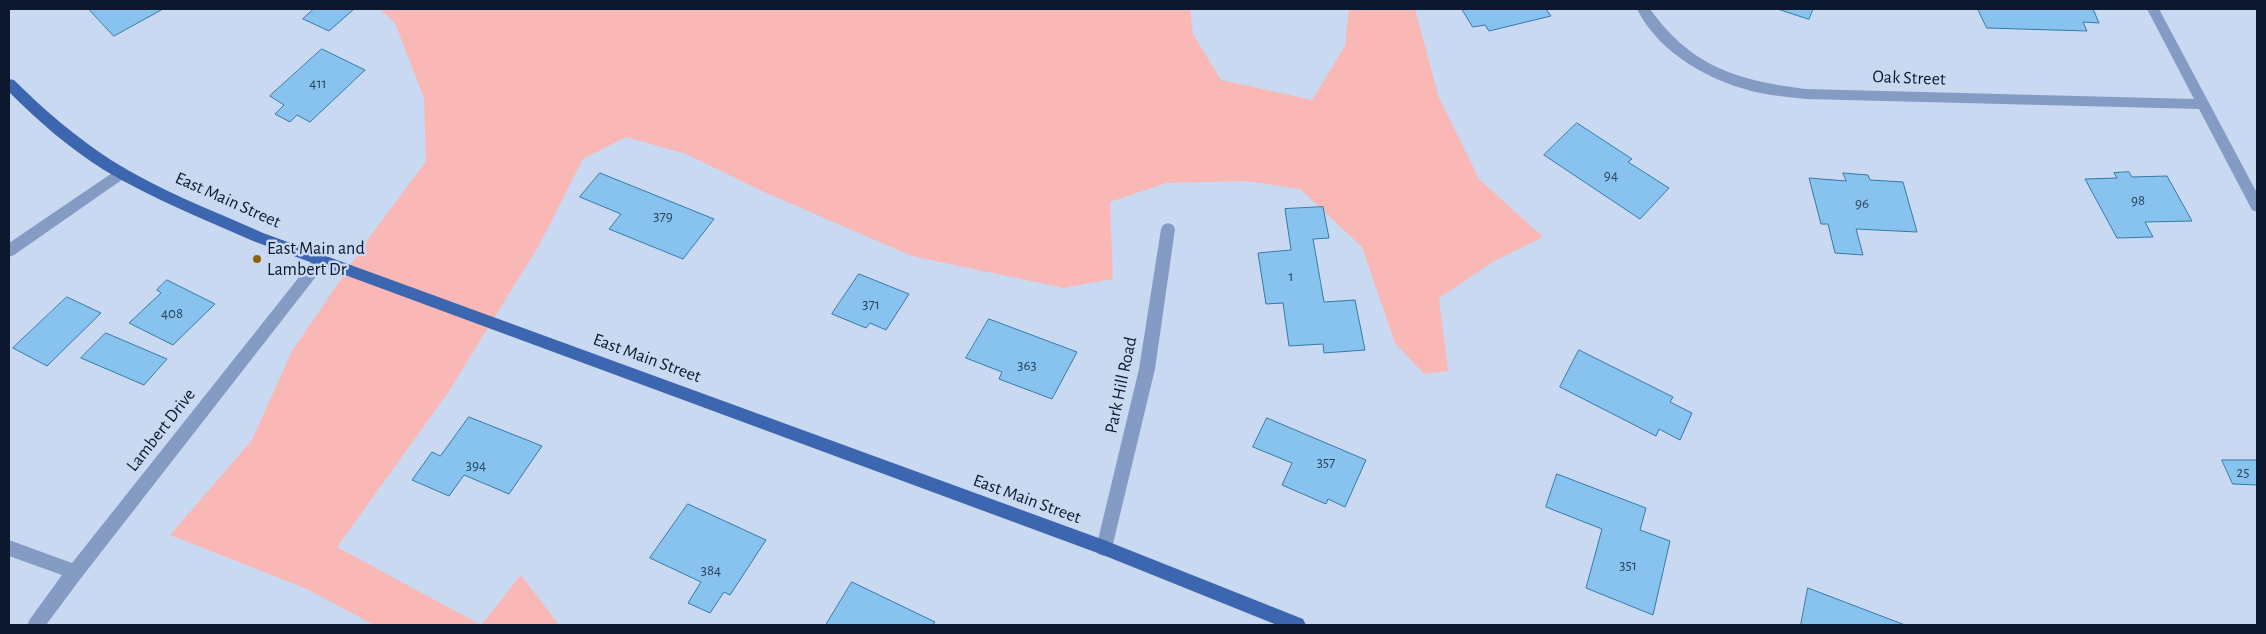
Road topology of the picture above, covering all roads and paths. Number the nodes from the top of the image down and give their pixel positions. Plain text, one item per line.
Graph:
1 (1643, 9) edge
2 (2153, 9) edge
3 (9, 84) edge
4 (2202, 104) junction
5 (121, 173) junction
6 (2257, 206) edge
7 (1168, 229) dead end
8 (9, 251) edge
9 (320, 261) junction
10 (9, 548) edge
11 (1104, 548) junction
12 (75, 572) junction
13 (36, 625) edge
14 (1297, 625) edge

1 - 4 street, Oak Street
2 - 4 street
3 - 5 main road, East Main Street
4 - 6 street
5 - 8 street
5 - 9 main road, East Main Street
7 - 11 street, Park Hill Road
9 - 11 main road, East Main Street
9 - 12 street, Lambert Drive
10 - 12 street
11 - 14 main road, East Main Street
12 - 13 street, Lambert Drive

